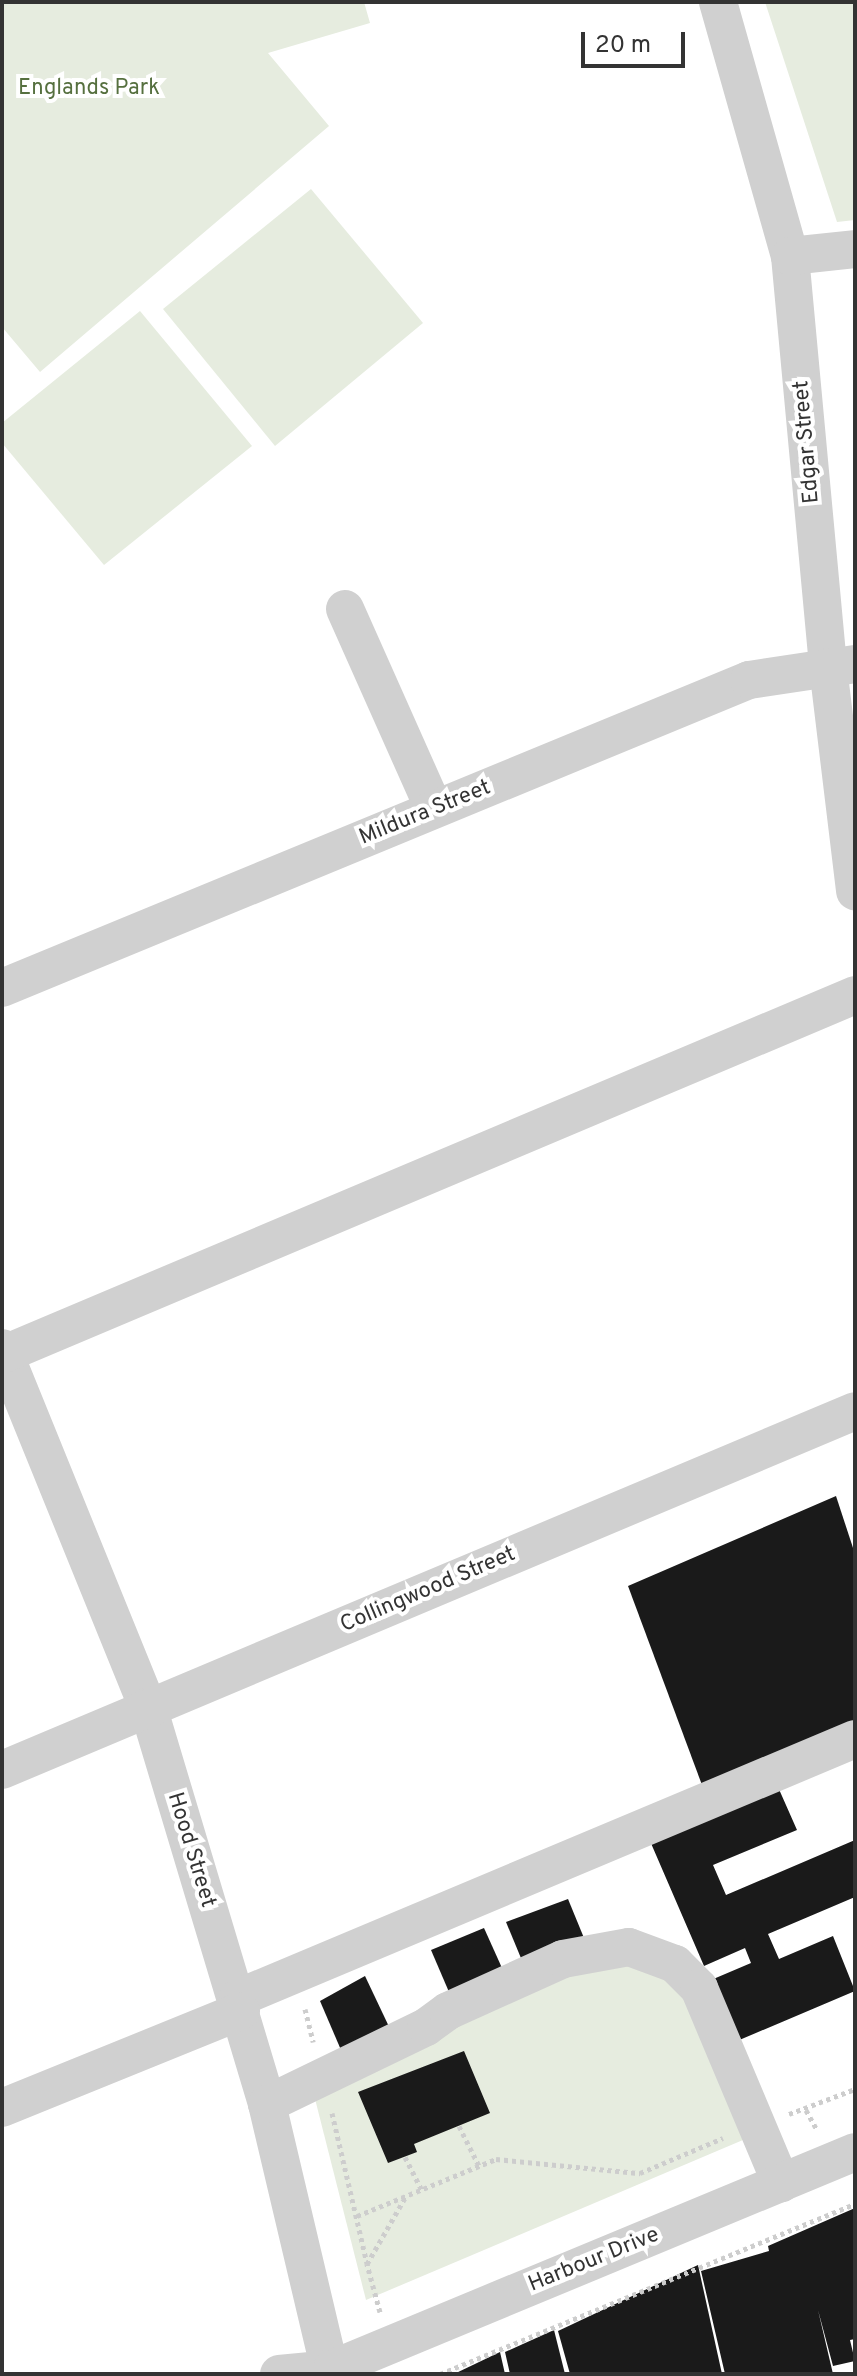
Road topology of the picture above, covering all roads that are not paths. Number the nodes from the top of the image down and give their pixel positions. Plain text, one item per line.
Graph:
1 (718, 2) edge
2 (855, 249) edge
3 (790, 256) junction
4 (345, 609) dead end
5 (841, 665) edge
6 (434, 809) junction
7 (855, 891) edge
8 (2, 988) edge
9 (855, 995) edge
10 (3, 1352) edge
11 (855, 1411) edge
12 (148, 1707) junction
13 (855, 1739) edge
14 (2, 1770) edge
15 (240, 2005) junction
16 (267, 2104) junction
17 (2, 2108) edge
18 (855, 2152) edge
19 (781, 2183) junction
20 (330, 2372) edge
21 (279, 2374) edge

1 - 3 street, Edgar Street
2 - 3 street
3 - 5 street, Edgar Street
4 - 6 street
5 - 6 street, Mildura Street
5 - 7 street, Edgar Street
6 - 8 street, Mildura Street
9 - 10 street
10 - 12 street, Hood Street
11 - 12 street, Collingwood Street
12 - 14 street, Collingwood Street
12 - 15 street, Hood Street
13 - 15 street
15 - 16 street, Hood Street
15 - 17 street
16 - 19 street
16 - 20 street, Hood Street
18 - 19 street, Harbour Drive
19 - 20 street, Harbour Drive
20 - 21 street, Harbour Drive

